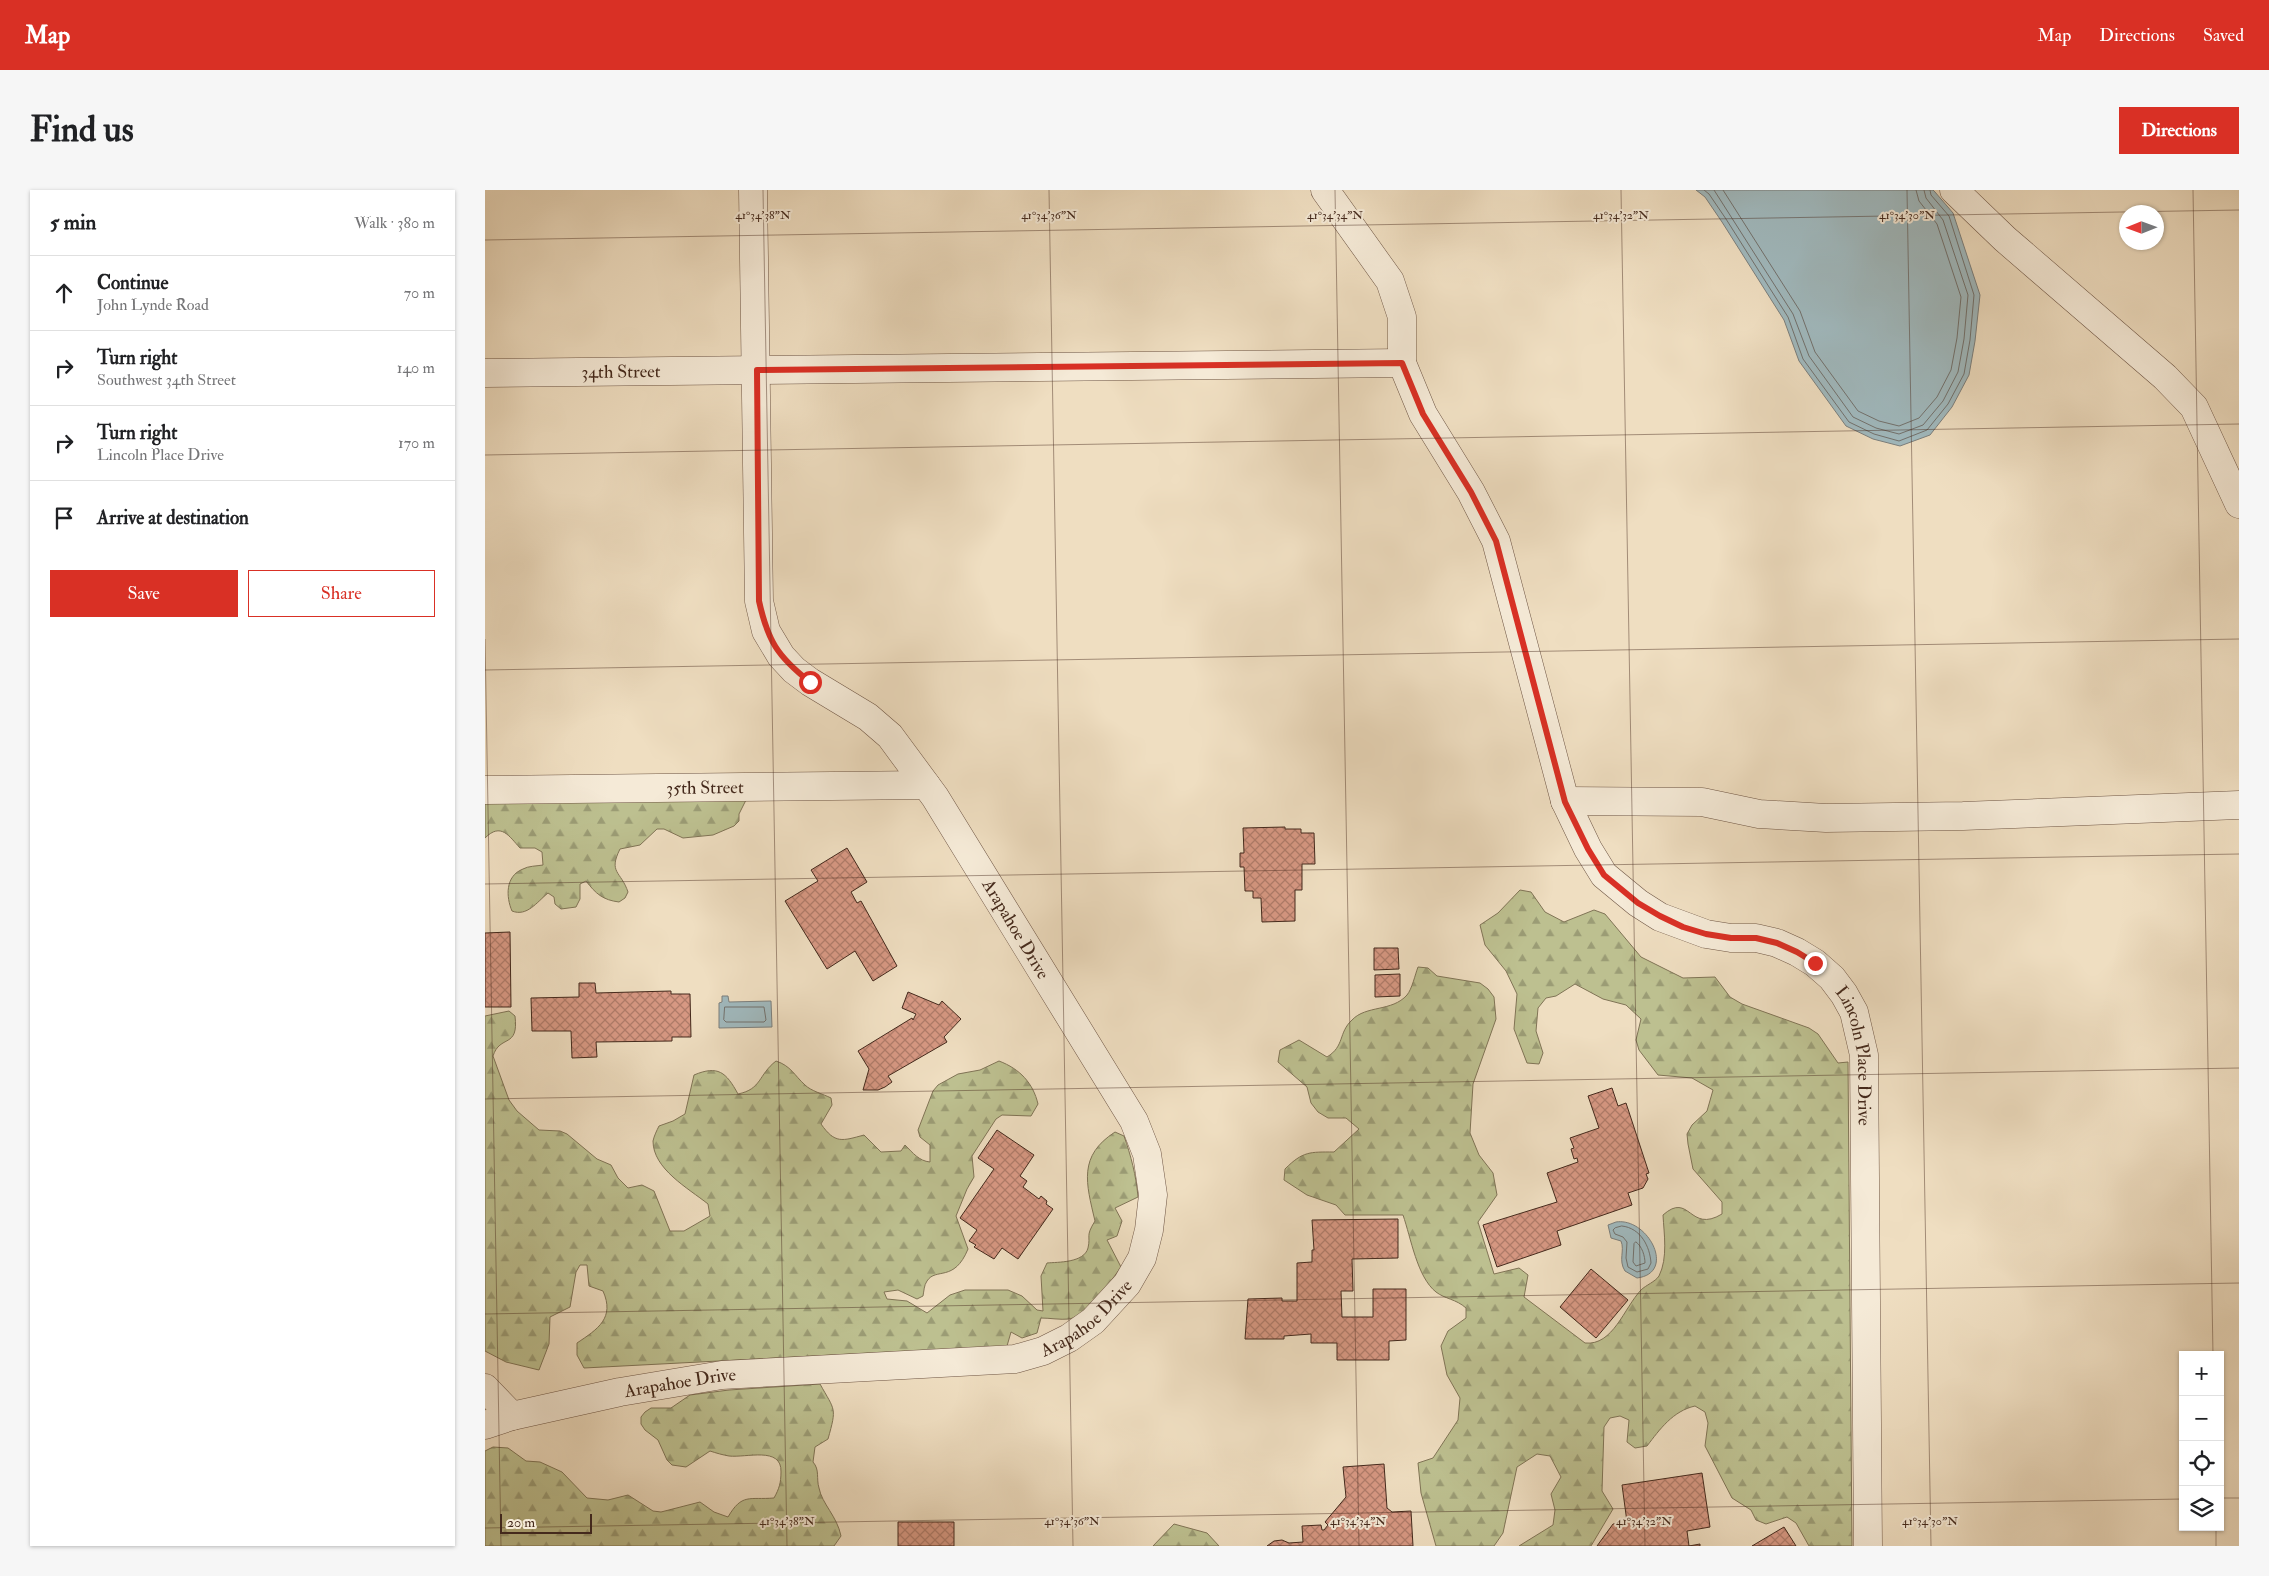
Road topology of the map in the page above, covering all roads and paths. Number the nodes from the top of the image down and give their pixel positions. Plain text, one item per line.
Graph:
1 (753, 190) edge
2 (1325, 190) edge
3 (1954, 190) edge
4 (1402, 363) junction
5 (757, 370) junction
6 (485, 373) edge
7 (2239, 504) edge
8 (926, 785) junction
9 (485, 790) edge
10 (1565, 802) junction
11 (2239, 805) edge
12 (485, 1388) edge
13 (512, 1416) junction
14 (485, 1425) edge
15 (1868, 1546) edge

1 - 5 street, Arapahoe Drive
2 - 4 street, Lincoln Place Drive
3 - 7 street
4 - 5 street, 34th Street
4 - 10 street, Lincoln Place Drive
5 - 6 street, 34th Street
5 - 8 street, Arapahoe Drive
8 - 9 street, 35th Street
8 - 13 street, Arapahoe Drive
10 - 11 street
10 - 15 street, Lincoln Place Drive
12 - 13 street
13 - 14 street, Arapahoe Drive

